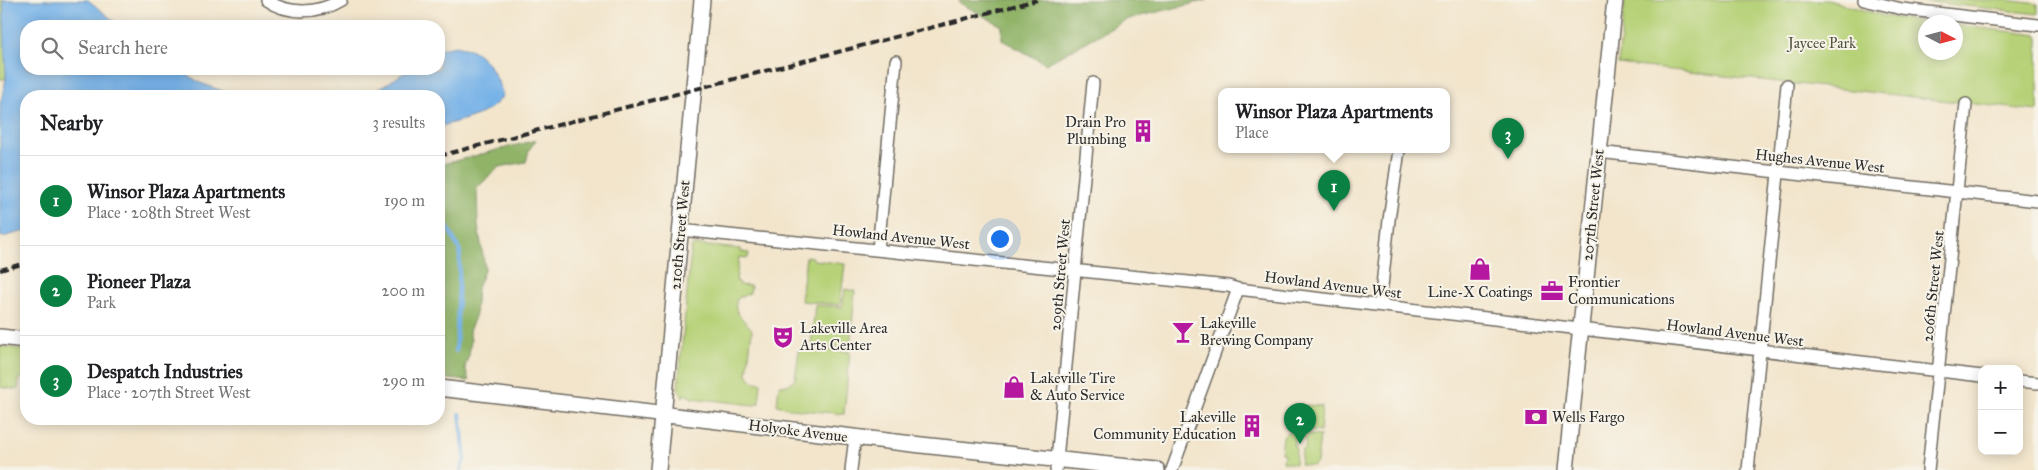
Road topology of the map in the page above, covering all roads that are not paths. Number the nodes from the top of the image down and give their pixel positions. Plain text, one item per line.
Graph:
1 (266, 0) edge
2 (341, 0) edge
3 (702, 0) edge
4 (1615, 0) edge
5 (1864, 0) edge
6 (2038, 25) edge
7 (896, 61) dead end
8 (1093, 83) dead end
9 (1787, 85) dead end
10 (1966, 104) dead end
11 (1598, 152) junction
12 (1399, 153) edge
13 (1778, 172) junction
14 (1957, 192) junction
15 (2038, 201) edge
16 (680, 230) junction
17 (878, 250) junction
18 (1076, 270) junction
19 (1238, 288) junction
20 (1380, 305) junction
21 (1580, 329) junction
22 (0, 338) edge
23 (20, 340) edge
24 (1760, 351) junction
25 (1939, 371) junction
26 (1978, 376) edge
27 (2023, 381) edge
28 (2038, 383) edge
29 (445, 389) edge
30 (663, 415) junction
31 (855, 437) junction
32 (1056, 464) edge
33 (658, 470) edge
34 (851, 470) edge
35 (1157, 470) edge
36 (1172, 470) edge
37 (1566, 470) edge
38 (1748, 470) edge
39 (1928, 470) edge

1 - 2 street
3 - 16 street, 210th Street West
4 - 11 street, 207th Street West
5 - 6 street
7 - 17 street
8 - 18 street, 209th Street West
9 - 13 street
10 - 14 street, 206th Street West
11 - 13 street, Hughes Avenue West
11 - 21 street, 207th Street West
12 - 20 street
13 - 14 street, Hughes Avenue West
13 - 24 street
14 - 15 street, Hughes Avenue West
14 - 25 street, 206th Street West
16 - 17 street, Howland Avenue West
16 - 30 street, 210th Street West
17 - 18 street, Howland Avenue West
18 - 19 street, Howland Avenue West
18 - 32 street, 209th Street West
19 - 20 street, Howland Avenue West
19 - 36 street
20 - 21 street, Howland Avenue West
21 - 24 street, Howland Avenue West
21 - 37 street, 207th Street West
22 - 23 street
24 - 25 street, Howland Avenue West
24 - 38 street
25 - 26 street, Howland Avenue West
25 - 39 street, 206th Street West
27 - 28 street
29 - 30 street, Holyoke Avenue
30 - 31 street, Holyoke Avenue
30 - 33 street, 210th Street West
31 - 32 street, Holyoke Avenue
31 - 34 street
32 - 35 street, Holyoke Avenue

